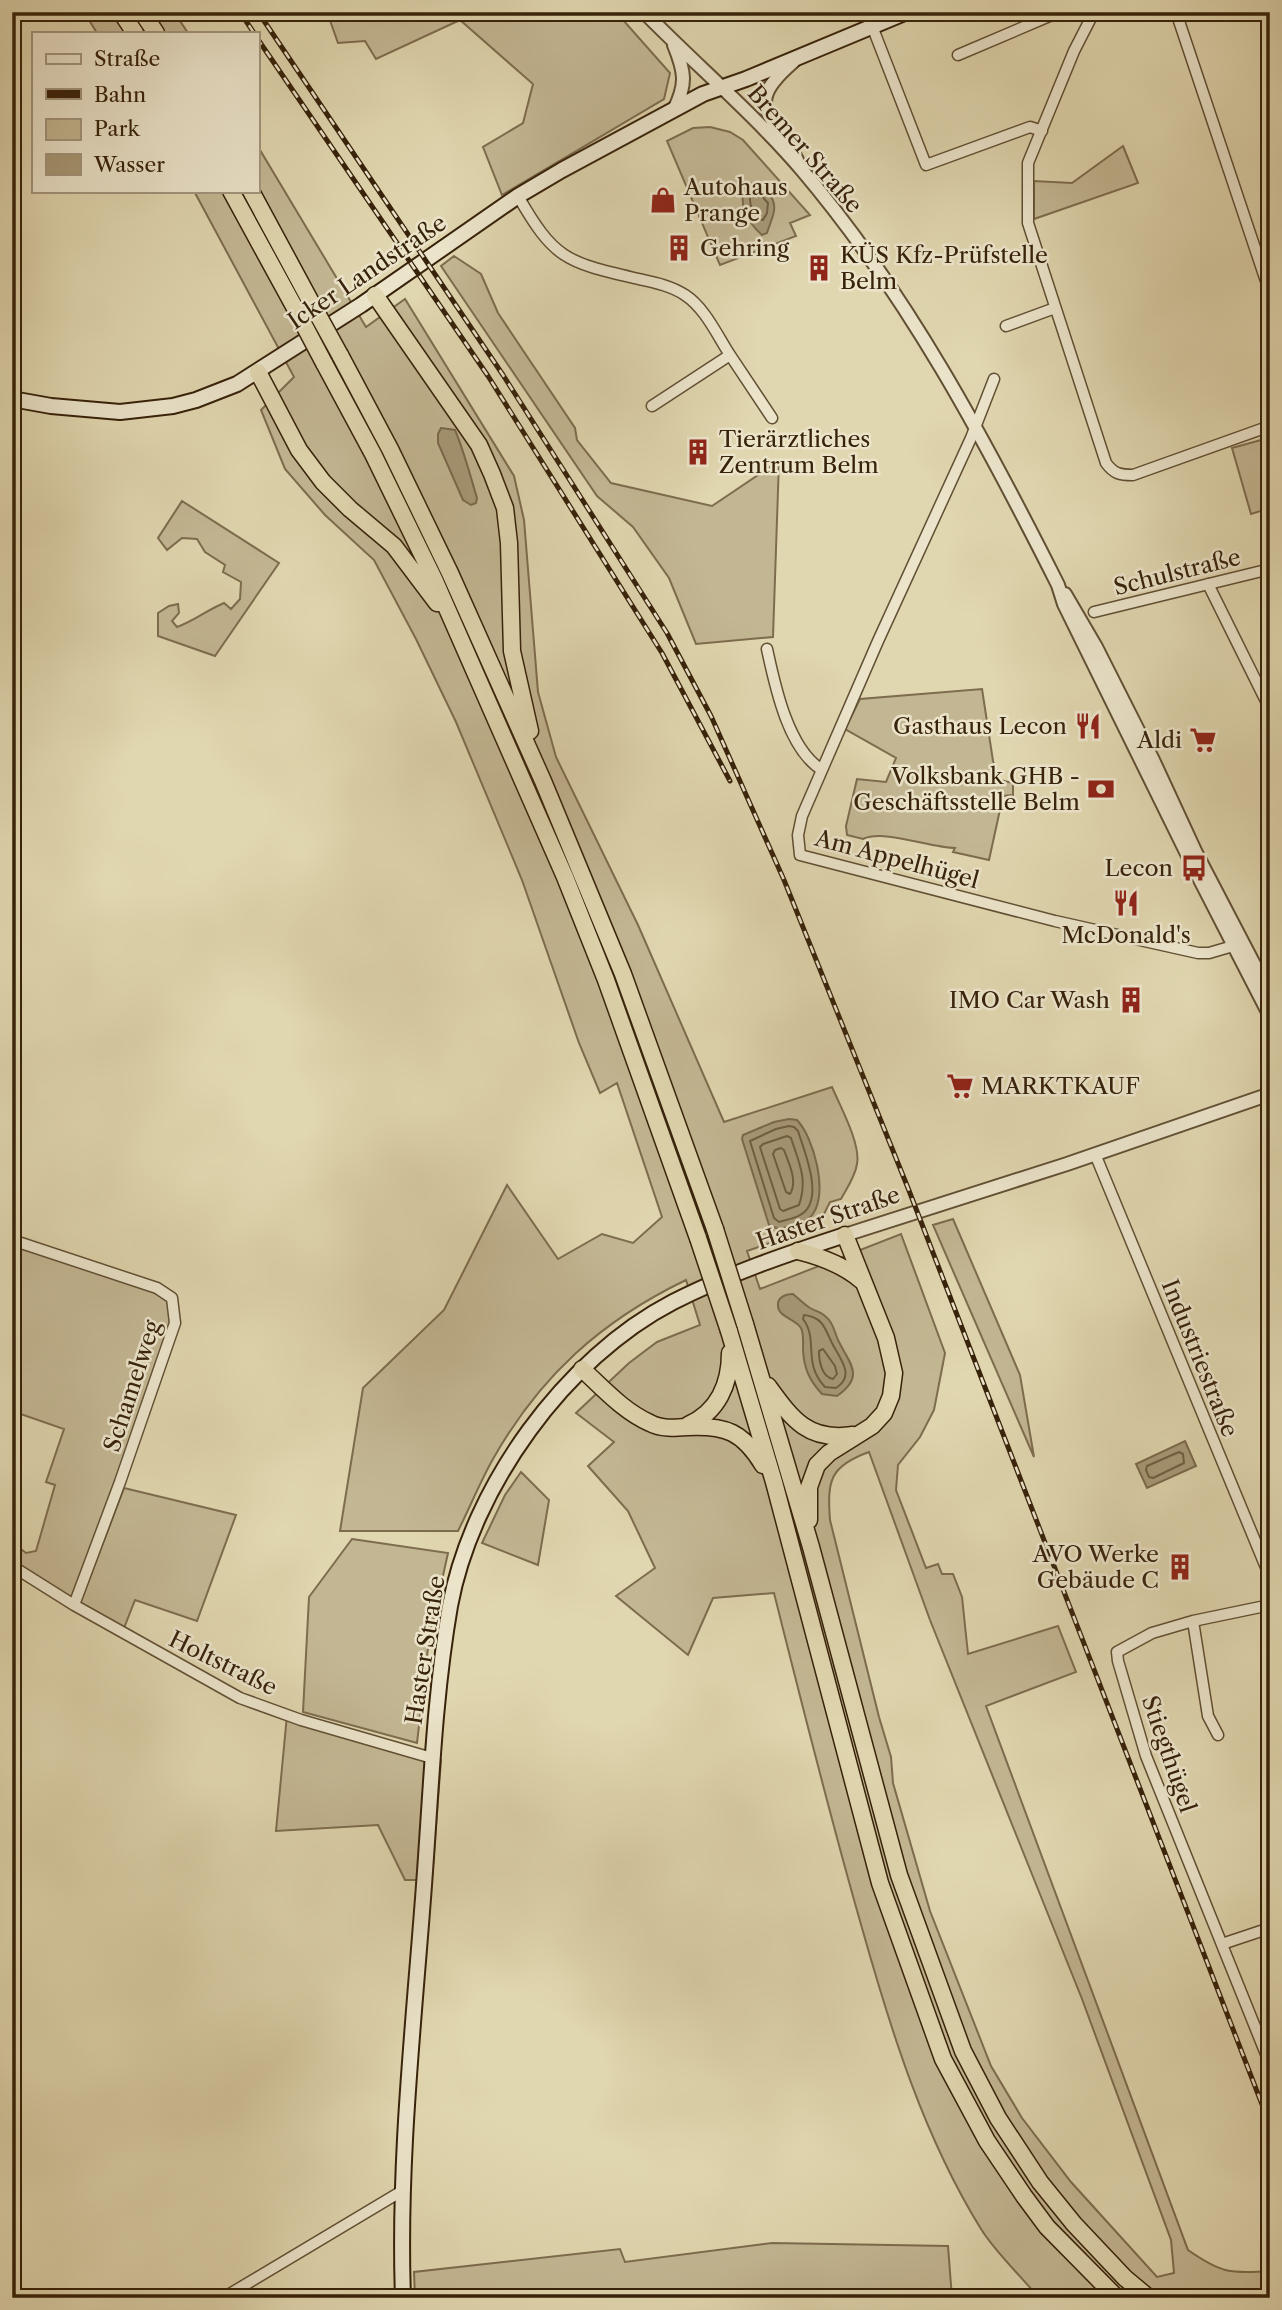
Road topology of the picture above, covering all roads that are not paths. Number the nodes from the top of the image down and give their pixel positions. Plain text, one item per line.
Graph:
1 (121, 12) edge
2 (142, 12) edge
3 (644, 12) edge
4 (906, 12) edge
5 (1059, 12) edge
6 (1176, 12) edge
7 (1091, 13) edge
8 (872, 26) junction
9 (134, 32) edge
10 (155, 32) edge
11 (673, 41) junction
12 (801, 55) junction
13 (958, 55) dead end
14 (723, 88) junction
15 (674, 110) junction
16 (1042, 131) junction
17 (802, 170) junction
18 (232, 192) edge
19 (252, 192) edge
20 (518, 196) junction
21 (1270, 293) edge
22 (375, 295) junction
23 (1055, 307) junction
24 (1006, 326) dead end
25 (730, 355) junction
26 (258, 372) junction
27 (994, 379) dead end
28 (12, 399) edge
29 (652, 406) dead end
30 (772, 418) dead end
31 (976, 425) junction
32 (1270, 426) edge
33 (1270, 569) edge
34 (1208, 584) junction
35 (1058, 585) junction
36 (1094, 612) dead end
37 (451, 620) junction
38 (767, 649) dead end
39 (1270, 709) edge
40 (822, 770) junction
41 (543, 781) junction
42 (1233, 946) junction
43 (1270, 995) edge
44 (1270, 1016) edge
45 (1270, 1094) edge
46 (1096, 1154) junction
47 (845, 1236) junction
48 (12, 1240) edge
49 (798, 1251) junction
50 (864, 1283) junction
51 (729, 1331) junction
52 (582, 1369) junction
53 (761, 1377) junction
54 (683, 1427) junction
55 (859, 1434) junction
56 (774, 1482) junction
57 (811, 1547) junction
58 (12, 1566) edge
59 (1270, 1577) edge
60 (74, 1605) junction
61 (1270, 1605) edge
62 (1193, 1621) junction
63 (1218, 1735) dead end
64 (432, 1758) junction
65 (1270, 1928) edge
66 (1222, 1944) junction
67 (1270, 2064) edge
68 (402, 2191) junction
69 (223, 2298) edge
70 (403, 2298) edge
71 (1117, 2298) edge
72 (1150, 2298) edge

1 - 9 highway
2 - 10 highway
3 - 11 street, Bremer Straße
4 - 8 main road, Icker Landstraße
5 - 13 street
6 - 21 street
7 - 16 street
8 - 12 main road, Icker Landstraße
8 - 16 street
11 - 14 street, Bremer Straße
11 - 15 street
12 - 14 main road, Icker Landstraße
12 - 17 street
14 - 15 main road, Icker Landstraße
14 - 17 street, Bremer Straße
15 - 20 main road, Icker Landstraße
16 - 23 street
17 - 31 street, Bremer Straße
18 - 37 highway, bridge
19 - 41 highway, bridge
20 - 22 main road, Icker Landstraße
20 - 25 street
22 - 26 main road, Icker Landstraße
22 - 41 highway
23 - 24 street
23 - 32 street
25 - 29 street
25 - 30 street
26 - 28 main road, Icker Landstraße
26 - 37 highway
27 - 31 street, Am Appelhügel
31 - 35 street, Bremer Straße
31 - 40 street, Am Appelhügel
33 - 34 street, Schulstraße
34 - 36 street, Schulstraße
34 - 39 street
35 - 42 street, Bremer Straße
35 - 43 street, Bremer Straße
37 - 51 highway, bridge
38 - 40 street
40 - 42 street, Am Appelhügel
41 - 53 highway, bridge
42 - 44 street, Bremer Straße
45 - 46 street, Haster Straße
46 - 47 street, Haster Straße
46 - 59 street, Industriestraße
47 - 49 main road, Haster Straße
47 - 50 highway
48 - 60 street, Schamelweg
49 - 50 highway
49 - 52 main road, Haster Straße
50 - 55 highway
51 - 54 highway
51 - 56 highway
52 - 54 highway
52 - 64 main road, Haster Straße
53 - 55 highway
53 - 57 highway
54 - 56 highway
55 - 57 highway
56 - 71 highway
57 - 72 highway
58 - 60 street, Holtstraße
60 - 64 street, Holtstraße
61 - 62 street, Stiegthügel
62 - 63 street
62 - 66 street, Stiegthügel
64 - 68 main road, Haster Straße
65 - 66 street
66 - 67 street, Stiegthügel
68 - 69 street
68 - 70 main road, Haster Straße

